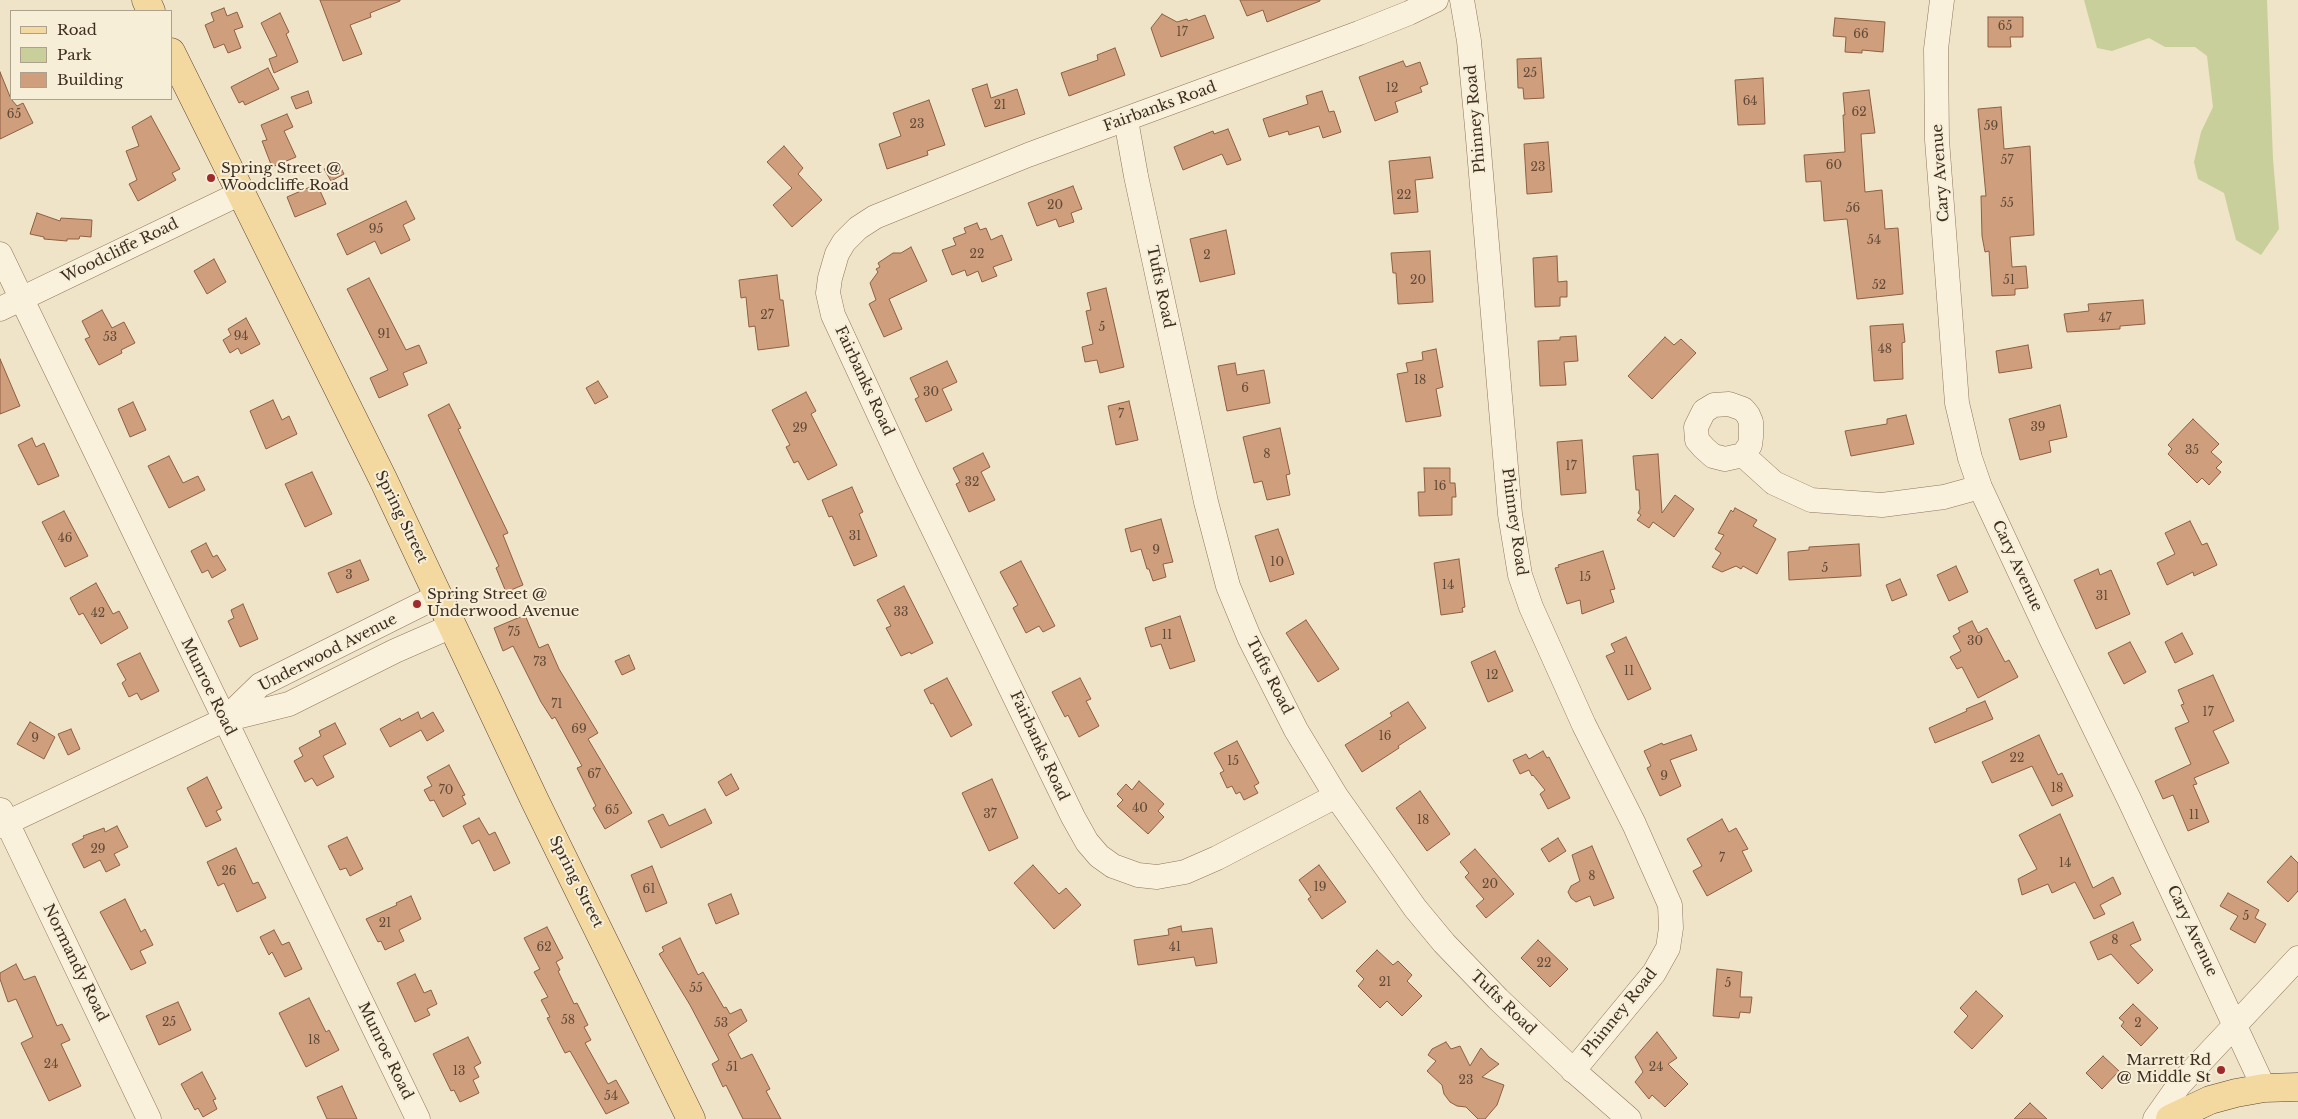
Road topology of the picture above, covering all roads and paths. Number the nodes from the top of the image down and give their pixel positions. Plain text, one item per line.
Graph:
1 (1436, 0) edge
2 (1462, 0) edge
3 (1942, 0) edge
4 (172, 54) edge
5 (1126, 120) junction
6 (241, 193) junction
7 (0, 254) edge
8 (22, 299) junction
9 (0, 308) edge
10 (1743, 455) dead end
11 (1980, 487) junction
12 (438, 596) junction
13 (452, 626) junction
14 (224, 720) junction
15 (1336, 796) junction
16 (2, 819) edge
17 (2298, 958) edge
18 (2236, 1024) junction
19 (1573, 1071) junction
20 (2298, 1087) edge
21 (2264, 1088) junction
22 (150, 1119) edge
23 (418, 1119) edge
24 (691, 1119) edge
25 (1629, 1119) edge
26 (2155, 1119) edge
27 (2170, 1119) edge

1 - 5 street, Fairbanks Road
2 - 19 street, Phinney Road
3 - 11 street, Cary Avenue
4 - 6 main road, Spring Street
5 - 15 street, Tufts Road
5 - 15 street, Fairbanks Road
6 - 8 street, Woodcliffe Road
6 - 12 main road, Spring Street
7 - 8 street, Munroe Road
8 - 9 street, Woodcliffe Road
8 - 14 street, Munroe Road
10 - 11 street
11 - 18 street, Cary Avenue
12 - 13 main road, Spring Street
12 - 14 street, Underwood Avenue
13 - 14 street, Underwood Avenue
13 - 24 main road, Spring Street
14 - 16 street, Underwood Avenue
14 - 23 street, Munroe Road
15 - 19 street, Tufts Road
16 - 22 street, Normandy Road
17 - 18 street
18 - 21 street, Cary Avenue
18 - 26 street
19 - 25 street, Tufts Road
20 - 21 main road
21 - 27 main road

